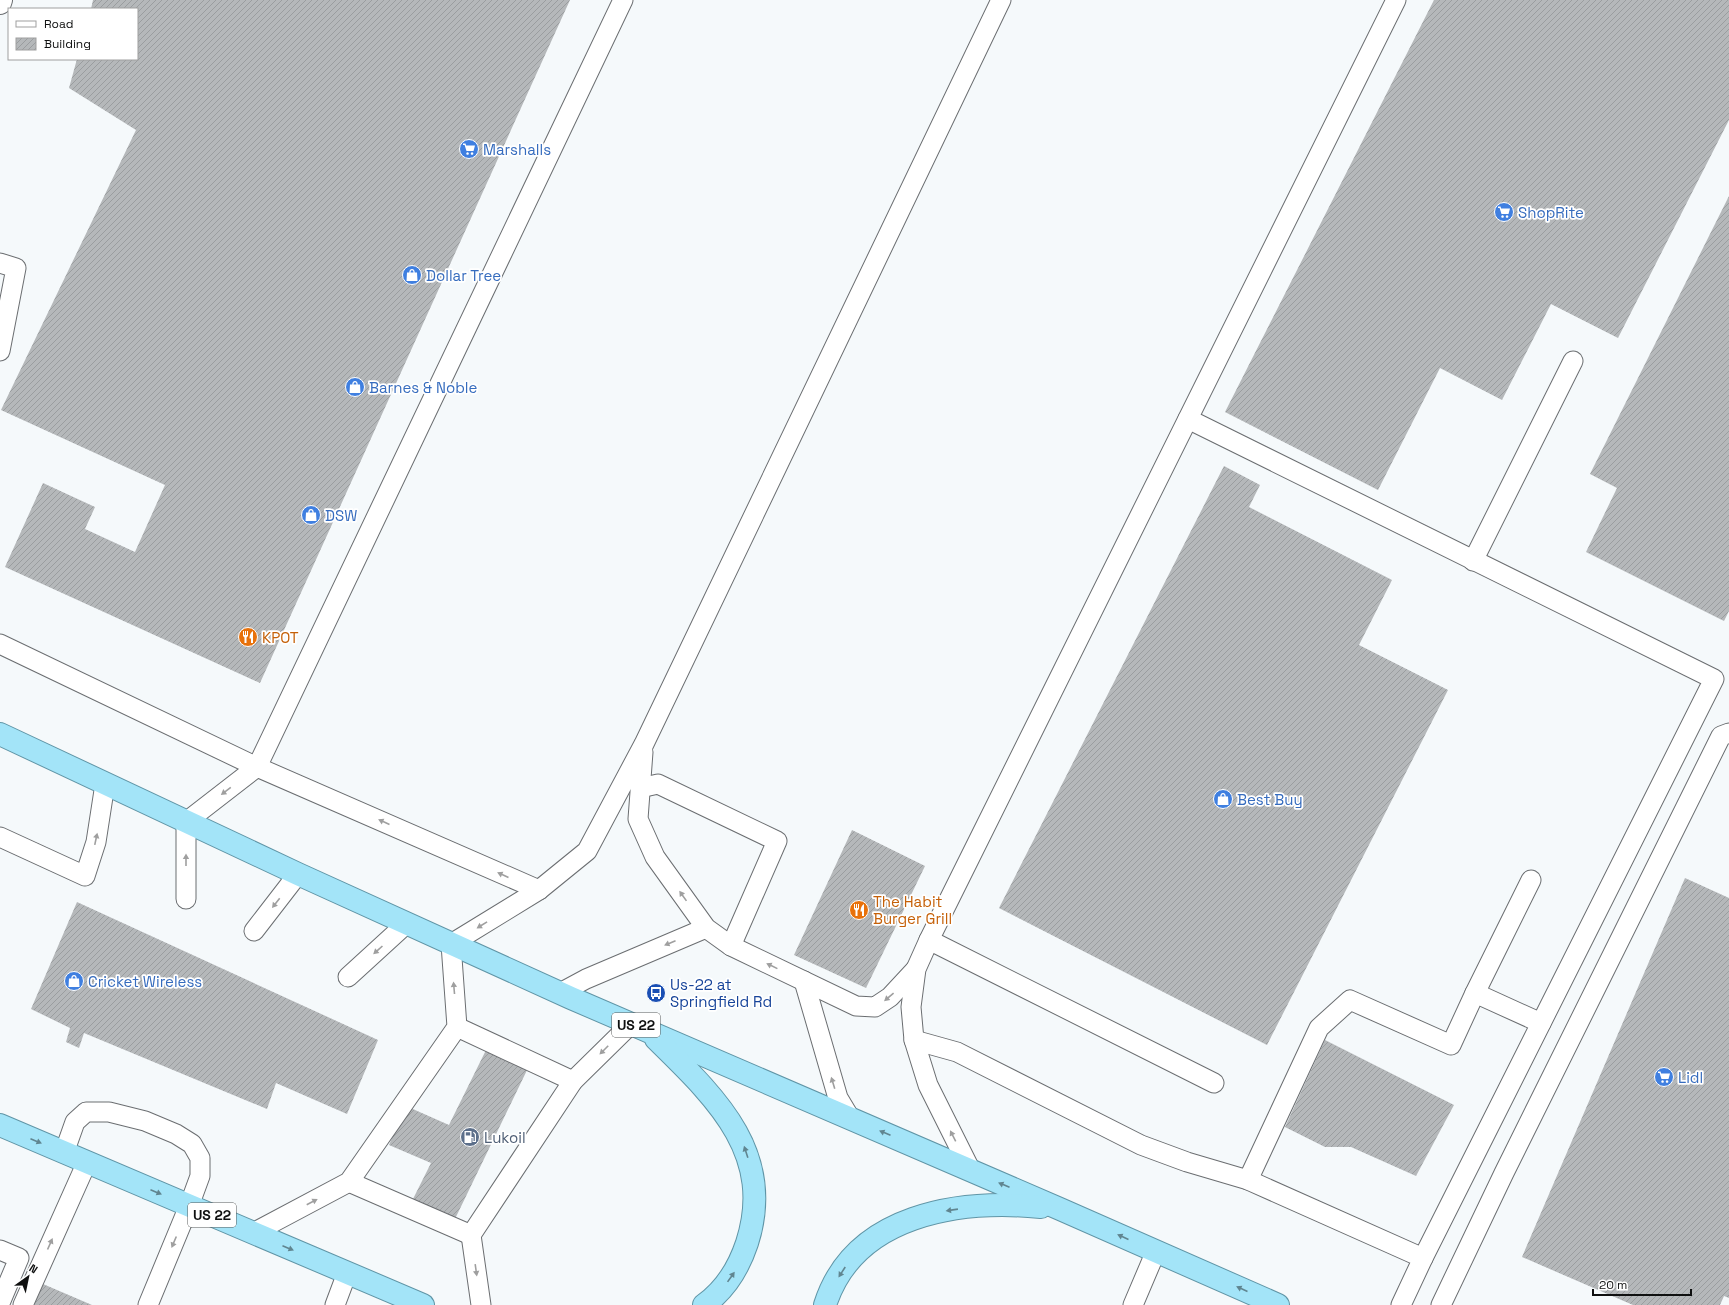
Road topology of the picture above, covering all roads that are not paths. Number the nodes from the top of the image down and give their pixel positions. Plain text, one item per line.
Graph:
1 (1, 0) edge
2 (623, 0) edge
3 (1001, 0) edge
4 (1396, 0) edge
5 (0, 3) edge
6 (0, 263) edge
7 (0, 351) edge
8 (1572, 361) dead end
9 (1188, 419) junction
10 (1473, 560) junction
11 (0, 644) edge
12 (1729, 733) edge
13 (0, 734) edge
14 (644, 744) junction
15 (257, 767) junction
16 (105, 784) junction
17 (640, 788) junction
18 (186, 822) junction
19 (0, 836) edge
20 (298, 874) junction
21 (1531, 880) dead end
22 (539, 890) junction
23 (186, 899) dead end
24 (406, 924) junction
25 (706, 928) junction
26 (254, 931) dead end
27 (929, 940) junction
28 (451, 944) junction
29 (731, 946) junction
30 (916, 969) junction
31 (348, 977) dead end
32 (804, 981) junction
33 (1475, 992) junction
34 (560, 993) junction
35 (1540, 1023) junction
36 (639, 1026) junction
37 (458, 1027) junction
38 (914, 1040) junction
39 (573, 1081) junction
40 (1214, 1083) dead end
41 (850, 1118) junction
42 (1, 1128) edge
43 (64, 1153) junction
44 (87, 1162) junction
45 (971, 1171) junction
46 (1248, 1180) junction
47 (349, 1182) junction
48 (190, 1206) junction
49 (1060, 1209) junction
50 (253, 1233) junction
51 (471, 1235) junction
52 (0, 1250) edge
53 (1156, 1252) junction
54 (1423, 1258) junction
55 (347, 1273) junction
56 (0, 1303) edge
57 (23, 1305) edge
58 (148, 1305) edge
59 (335, 1305) edge
60 (423, 1305) edge
61 (481, 1305) edge
62 (704, 1305) edge
63 (825, 1305) edge
64 (1133, 1305) edge
65 (1278, 1305) edge
66 (1400, 1305) edge
67 (1441, 1305) edge

1 - 5 street
2 - 15 lane
3 - 14 lane
4 - 9 lane
6 - 7 lane
8 - 10 lane
9 - 10 lane
9 - 27 lane
10 - 35 lane
11 - 15 lane
12 - 67 lane
13 - 16 highway, US 22
14 - 17 lane
14 - 22 lane
15 -> 18 lane
22 -> 15 lane
16 - 18 highway, US 22
19 -> 16 lane
25 -> 17 lane
17 - 29 lane
18 - 20 highway, US 22
23 -> 18 lane
20 - 24 highway, US 22
20 -> 26 lane
21 - 33 lane
22 -> 28 lane
24 - 28 highway, US 22
24 -> 31 lane
25 - 29 lane
25 -> 34 lane
27 - 30 lane
27 - 40 lane
28 - 34 highway, US 22
37 -> 28 lane
32 -> 29 lane
30 -> 32 lane
30 - 38 lane
41 -> 32 lane
33 - 35 lane
33 - 46 lane
34 - 36 highway, US 22
35 - 54 lane
36 -> 39 lane
36 - 41 highway, US 22
62 -> 36 highway
37 - 39 lane
37 - 47 lane
45 -> 38 lane
38 - 46 lane
39 - 51 lane
45 -> 41 highway, US 22
42 -> 43 highway, US 22
43 - 44 highway, US 22
43 - 48 lane
44 -> 48 highway, US 22
57 -> 44 lane
49 -> 45 highway, US 22
46 - 54 lane
50 -> 47 lane
47 - 51 lane
48 - 50 highway, US 22
48 -> 58 lane
53 -> 49 highway, US 22
49 -> 63 highway
50 -> 55 highway, US 22
51 -> 61 lane
52 - 56 lane
53 - 64 lane
65 -> 53 highway, US 22
54 - 66 lane
55 - 59 lane
55 - 60 highway, US 22

